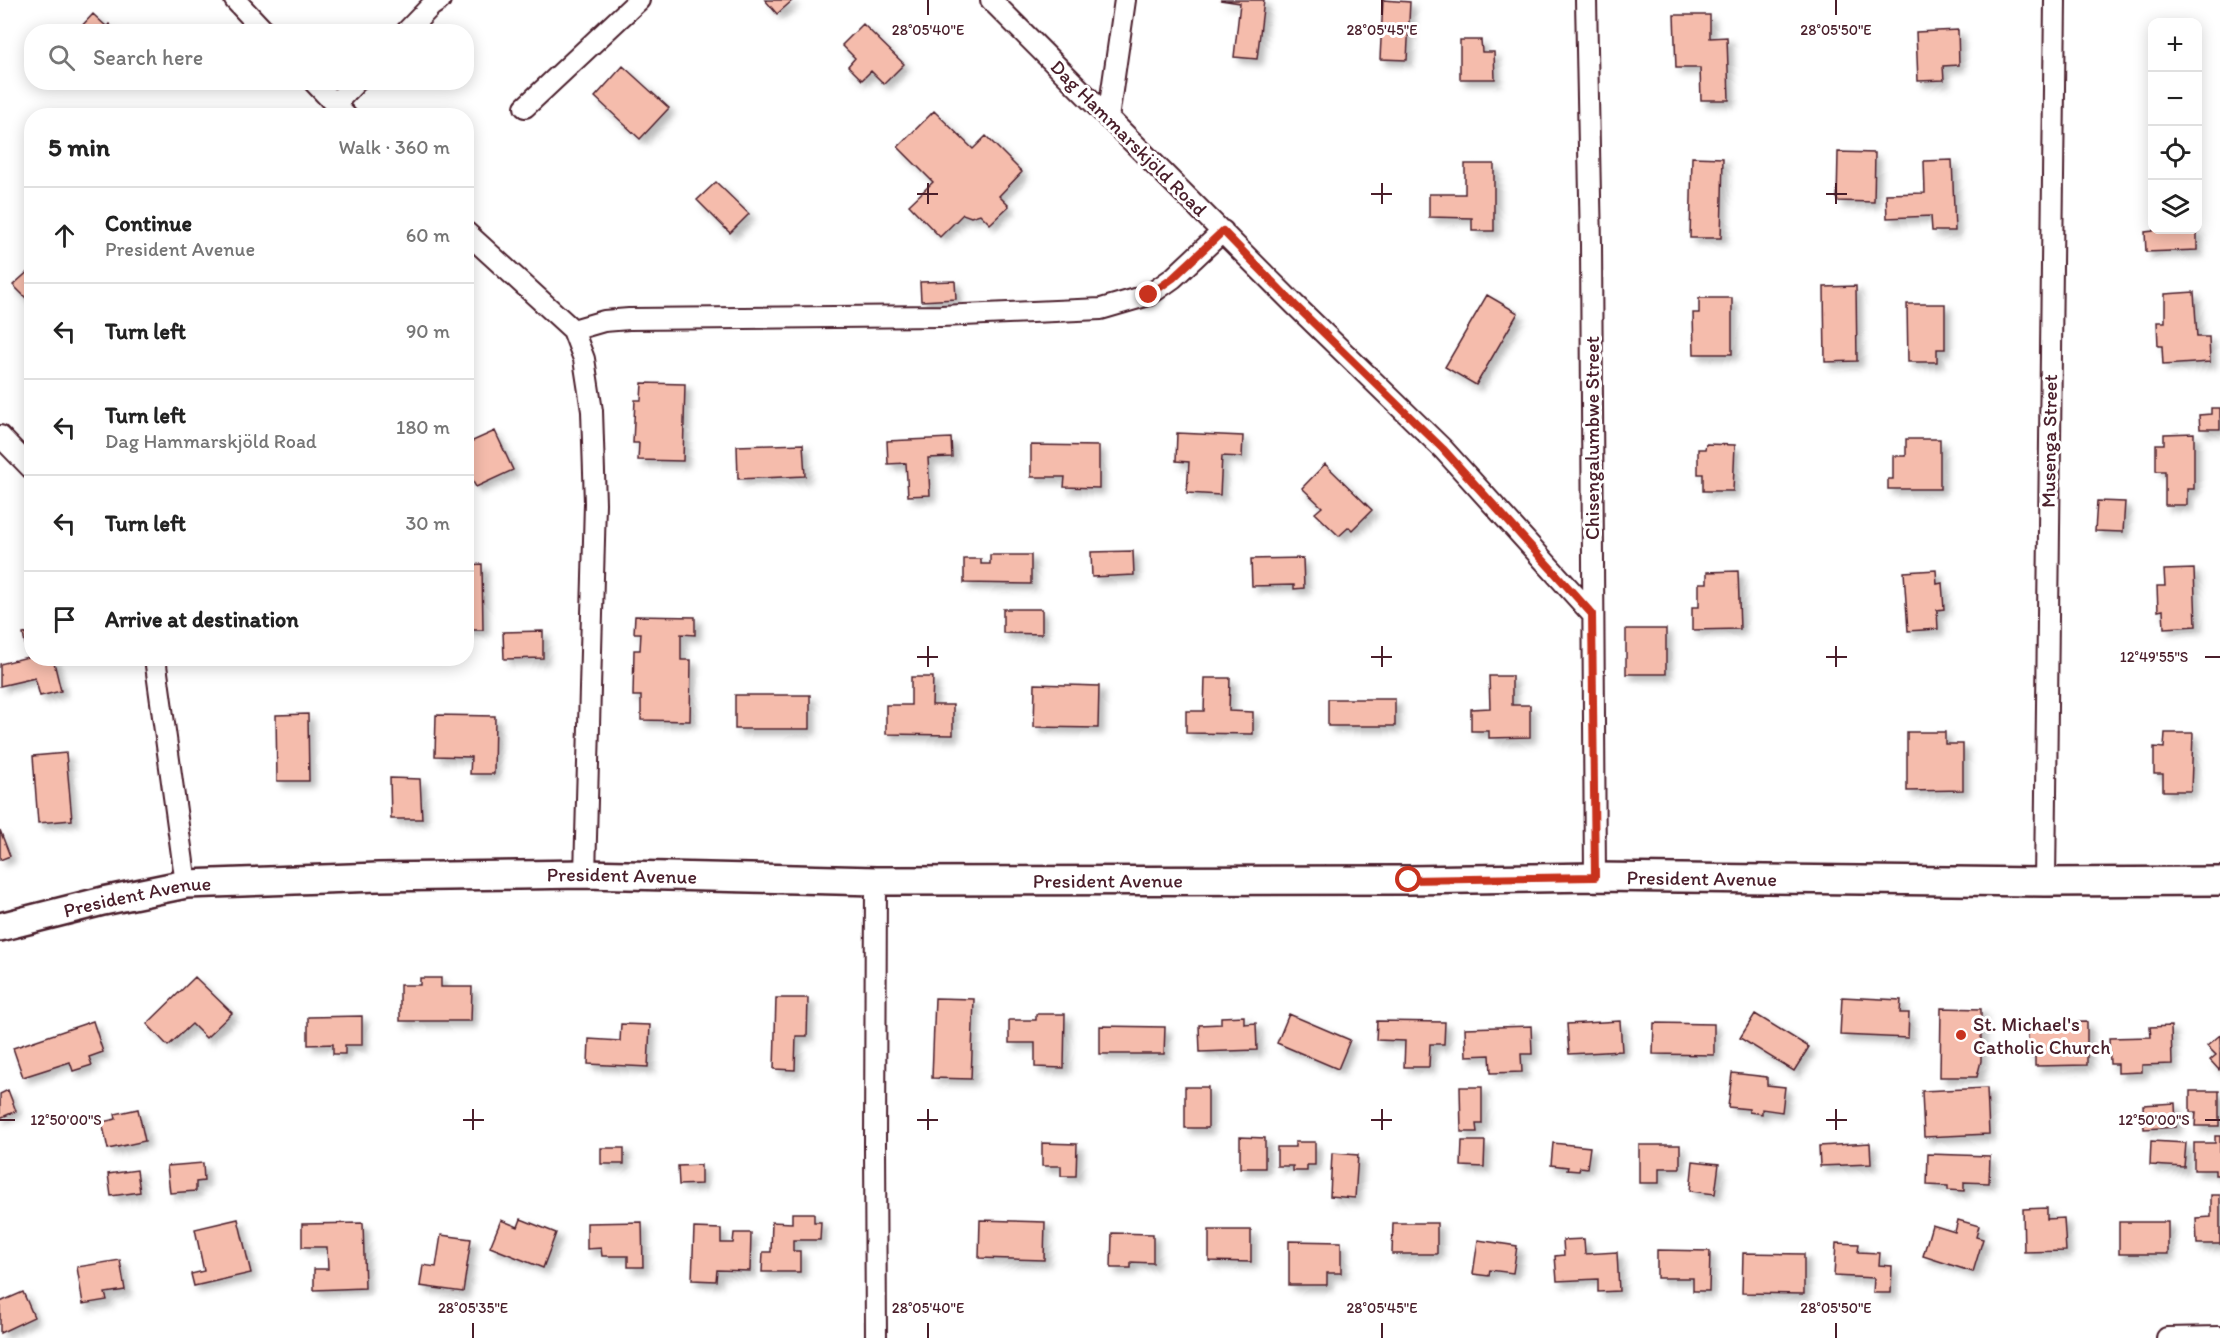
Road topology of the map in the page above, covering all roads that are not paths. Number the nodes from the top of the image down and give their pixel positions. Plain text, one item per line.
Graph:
1 (440, 0) edge
2 (639, 0) edge
3 (991, 0) edge
4 (1125, 0) edge
5 (1585, 0) edge
6 (2055, 0) edge
7 (237, 1) edge
8 (258, 24) edge
9 (414, 24) edge
10 (321, 90) edge
11 (351, 90) edge
12 (525, 107) dead end
13 (338, 108) edge
14 (341, 108) edge
15 (1108, 118) junction
16 (1223, 231) junction
17 (474, 239) edge
18 (573, 330) junction
19 (0, 436) edge
20 (24, 462) edge
21 (1592, 614) junction
22 (156, 666) edge
23 (585, 874) junction
24 (1595, 877) junction
25 (876, 881) junction
26 (2220, 881) edge
27 (2044, 882) junction
28 (186, 884) junction
29 (0, 927) edge
30 (2220, 1337) edge
31 (876, 1338) edge
32 (2167, 1338) edge

1 - 9 street
2 - 12 street
3 - 15 street, Dag Hammarskjöld Road
4 - 15 street
5 - 21 street
5 - 24 street, Chisengalumbwe Street
6 - 27 street, Musenga Street
7 - 8 street
10 - 13 street
11 - 14 street
15 - 16 street, Dag Hammarskjöld Road
16 - 18 street
16 - 21 street, Dag Hammarskjöld Road
17 - 18 street
18 - 23 street
19 - 20 street
21 - 24 street
22 - 28 street
23 - 25 street, President Avenue
23 - 28 street, President Avenue
24 - 25 street, President Avenue
24 - 27 street, President Avenue
25 - 31 street
26 - 27 street, President Avenue
28 - 29 street, President Avenue
30 - 32 street

